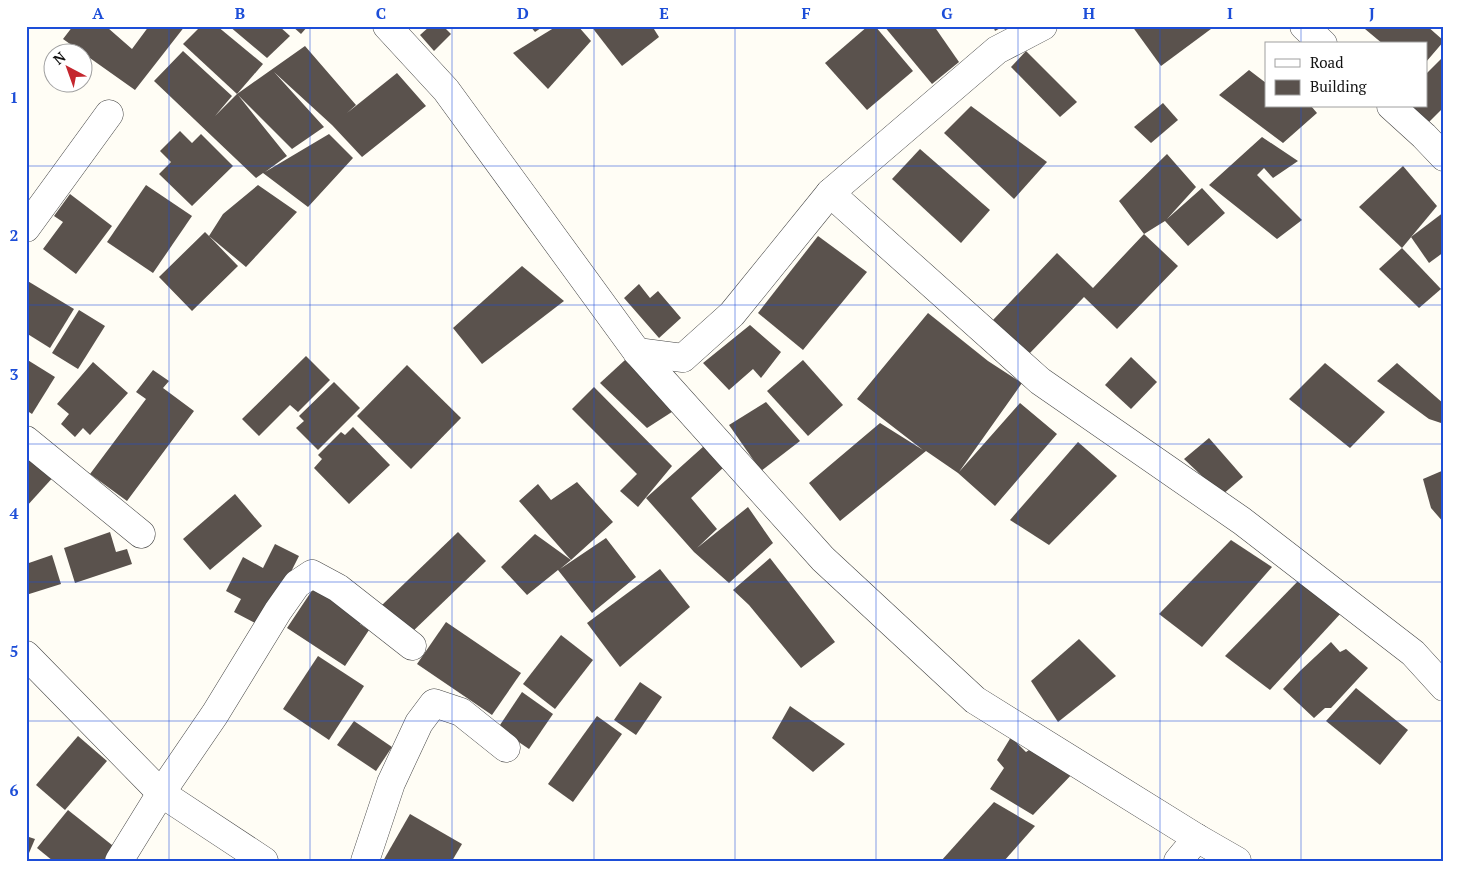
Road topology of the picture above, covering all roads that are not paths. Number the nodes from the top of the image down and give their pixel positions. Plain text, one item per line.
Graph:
1 (388, 26) edge
2 (1043, 26) edge
3 (1304, 26) edge
4 (1321, 42) edge
5 (1393, 108) edge
6 (109, 114) dead end
7 (1444, 157) edge
8 (830, 193) junction
9 (26, 228) edge
10 (637, 352) junction
11 (26, 440) edge
12 (141, 534) dead end
13 (412, 646) dead end
14 (26, 655) edge
15 (1444, 687) edge
16 (506, 748) dead end
17 (161, 793) junction
18 (1197, 838) junction
19 (119, 861) edge
20 (264, 861) edge
21 (364, 861) edge
22 (1178, 861) edge
23 (1237, 861) edge

1 - 10 street
2 - 8 street
3 - 4 street
5 - 7 street
6 - 9 street
8 - 10 street
8 - 15 street
10 - 18 street
11 - 12 street
13 - 17 street
14 - 17 street
16 - 21 street
17 - 19 street
17 - 20 street
18 - 22 street
18 - 23 street

